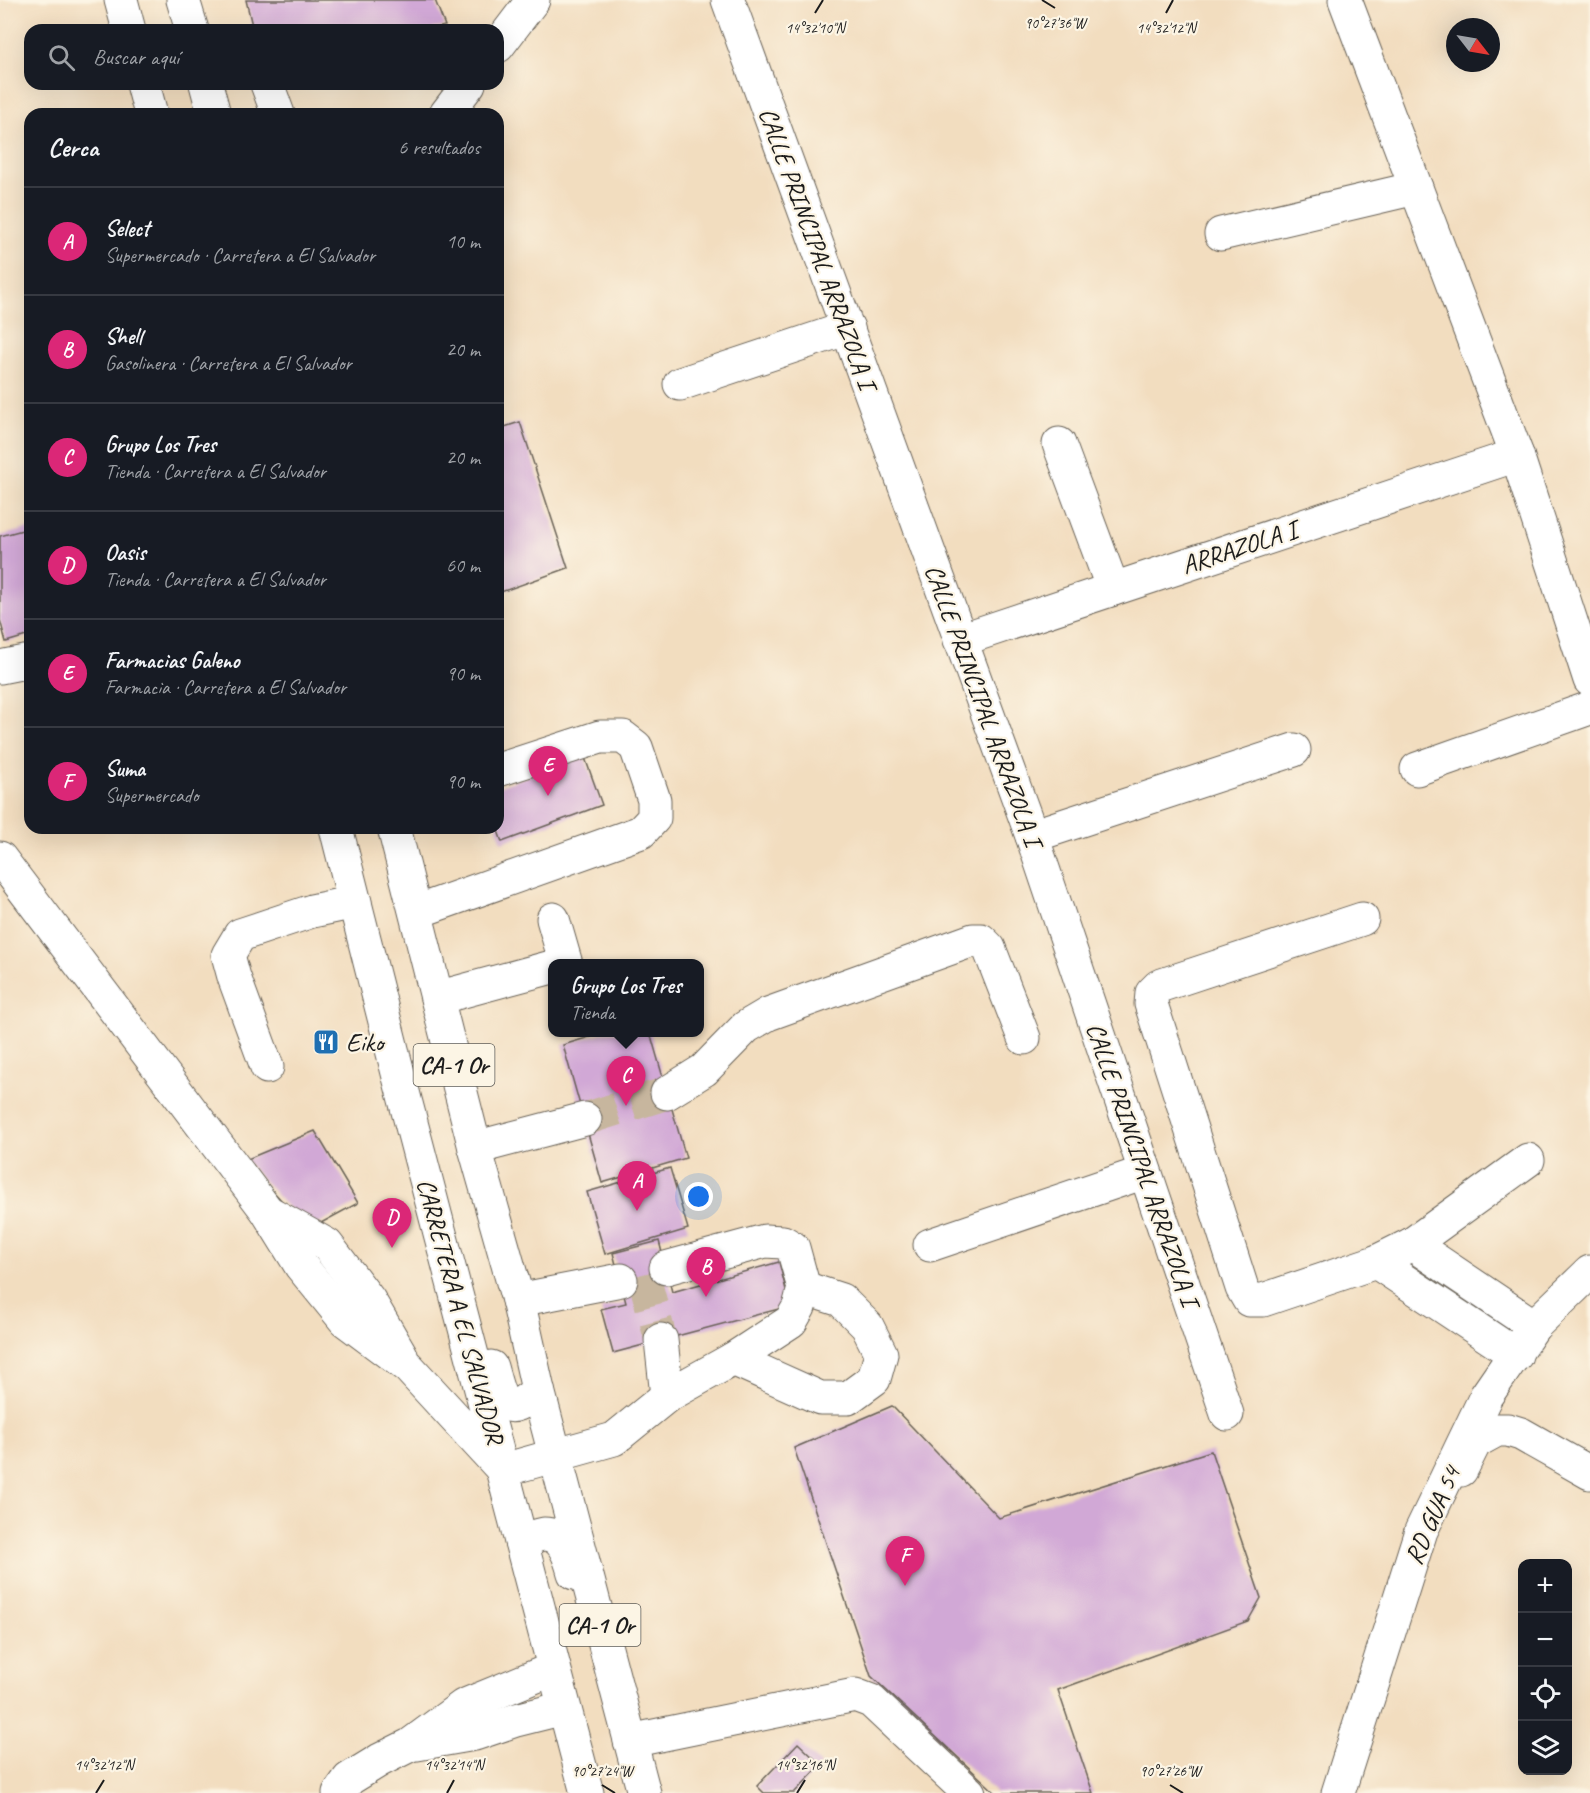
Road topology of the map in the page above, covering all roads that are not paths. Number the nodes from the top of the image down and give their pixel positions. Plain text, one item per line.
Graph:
1 (121, 0) edge
2 (183, 0) edge
3 (533, 0) edge
4 (728, 0) edge
5 (1345, 0) edge
6 (127, 24) edge
7 (190, 24) edge
8 (504, 38) edge
9 (145, 90) edge
10 (207, 90) edge
11 (269, 90) edge
12 (464, 90) edge
13 (149, 108) edge
14 (212, 108) edge
15 (276, 108) edge
16 (451, 108) edge
17 (1416, 188) junction
18 (1221, 234) dead end
19 (848, 328) junction
20 (680, 384) dead end
21 (1059, 444) dead end
22 (1517, 455) junction
23 (1113, 589) junction
24 (960, 640) junction
25 (24, 662) edge
26 (0, 668) edge
27 (1590, 680) edge
28 (1590, 708) edge
29 (1294, 750) dead end
30 (504, 768) edge
31 (1417, 769) dead end
32 (338, 834) edge
33 (396, 834) edge
34 (1032, 836) junction
35 (0, 858) edge
36 (355, 902) junction
37 (416, 912) junction
38 (553, 919) dead end
39 (1362, 920) dead end
40 (564, 959) edge
41 (548, 968) edge
42 (437, 998) junction
43 (1024, 1038) dead end
44 (267, 1067) dead end
45 (398, 1073) junction
46 (667, 1093) tunnel mouth
47 (585, 1119) tunnel mouth
48 (475, 1148) junction
49 (1528, 1160) dead end
50 (1145, 1172) junction
51 (1412, 1244) junction
52 (930, 1245) dead end
53 (1376, 1262) junction
54 (666, 1268) dead end
55 (1590, 1272) edge
56 (621, 1280) dead end
57 (804, 1288) junction
58 (518, 1300) junction
59 (1534, 1326) junction
60 (661, 1340) tunnel mouth
61 (1516, 1354) junction
62 (733, 1359) junction
63 (538, 1390) junction
64 (667, 1396) junction
65 (1486, 1396) junction
66 (1227, 1414) dead end
67 (556, 1457) junction
68 (1590, 1458) edge
69 (503, 1470) junction
70 (1590, 1473) edge
71 (521, 1541) junction
72 (1413, 1554) junction
73 (553, 1669) junction
74 (564, 1708) junction
75 (630, 1741) junction
76 (410, 1745) junction
77 (348, 1788) edge
78 (587, 1793) edge
79 (629, 1793) edge
80 (644, 1793) edge
81 (969, 1793) edge
82 (1338, 1793) edge

1 - 6 main road
2 - 7 main road
3 - 8 main road
4 - 19 main road, CALLE PRINCIPAL ARRAZOLA I
5 - 17 main road
9 - 13 main road
10 - 14 main road
11 - 15 main road
12 - 16 main road
17 - 18 main road
17 - 22 main road
19 - 20 main road
19 - 24 main road, CALLE PRINCIPAL ARRAZOLA I
21 - 23 main road
22 - 23 main road, ARRAZOLA I
22 - 27 main road
23 - 24 main road, ARRAZOLA I
24 - 34 main road, CALLE PRINCIPAL ARRAZOLA I
25 - 26 main road
28 - 31 main road
29 - 34 main road
30 - 37 main road
32 - 36 main road, CARRETERA A EL SALVADOR / CA-1 Or
33 - 37 main road, CARRETERA A EL SALVADOR / CA-1 Or
34 - 50 main road, CALLE PRINCIPAL ARRAZOLA I
35 - 69 main road
36 - 44 main road
36 - 45 main road, CARRETERA A EL SALVADOR / CA-1 Or
37 - 42 main road, CARRETERA A EL SALVADOR / CA-1 Or
38 - 40 main road
39 - 53 main road
41 - 42 main road
42 - 48 main road, CARRETERA A EL SALVADOR / CA-1 Or
43 - 46 main road
45 - 63 main road
45 - 69 main road, CARRETERA A EL SALVADOR / CA-1 Or
47 - 48 main road
48 - 58 main road, CARRETERA A EL SALVADOR / CA-1 Or
49 - 51 main road
50 - 52 main road
50 - 66 main road, CALLE PRINCIPAL ARRAZOLA I
51 - 53 main road
51 - 59 main road
53 - 61 main road
54 - 57 main road
55 - 59 main road, RD GUA 54
56 - 58 main road
57 - 62 main road
57 - 62 main road
58 - 63 main road, CARRETERA A EL SALVADOR / CA-1 Or
59 - 61 main road, RD GUA 54
60 - 64 main road
61 - 65 main road, RD GUA 54
62 - 64 main road
63 - 67 main road, CARRETERA A EL SALVADOR / CA-1 Or
64 - 67 main road
65 - 68 main road
65 - 72 main road, RD GUA 54
67 - 69 main road
67 - 75 main road, CARRETERA A EL SALVADOR / CA-1 Or
69 - 71 main road, CARRETERA A EL SALVADOR / CA-1 Or
70 - 72 main road
71 - 73 main road, CARRETERA A EL SALVADOR / CA-1 Or
71 - 79 main road
72 - 82 main road, RD GUA 54
73 - 74 main road, CARRETERA A EL SALVADOR / CA-1 Or
73 - 76 main road
74 - 76 main road
74 - 78 main road, CARRETERA A EL SALVADOR / CA-1 Or
75 - 80 main road, CARRETERA A EL SALVADOR / CA-1 Or
75 - 81 main road
76 - 77 main road

